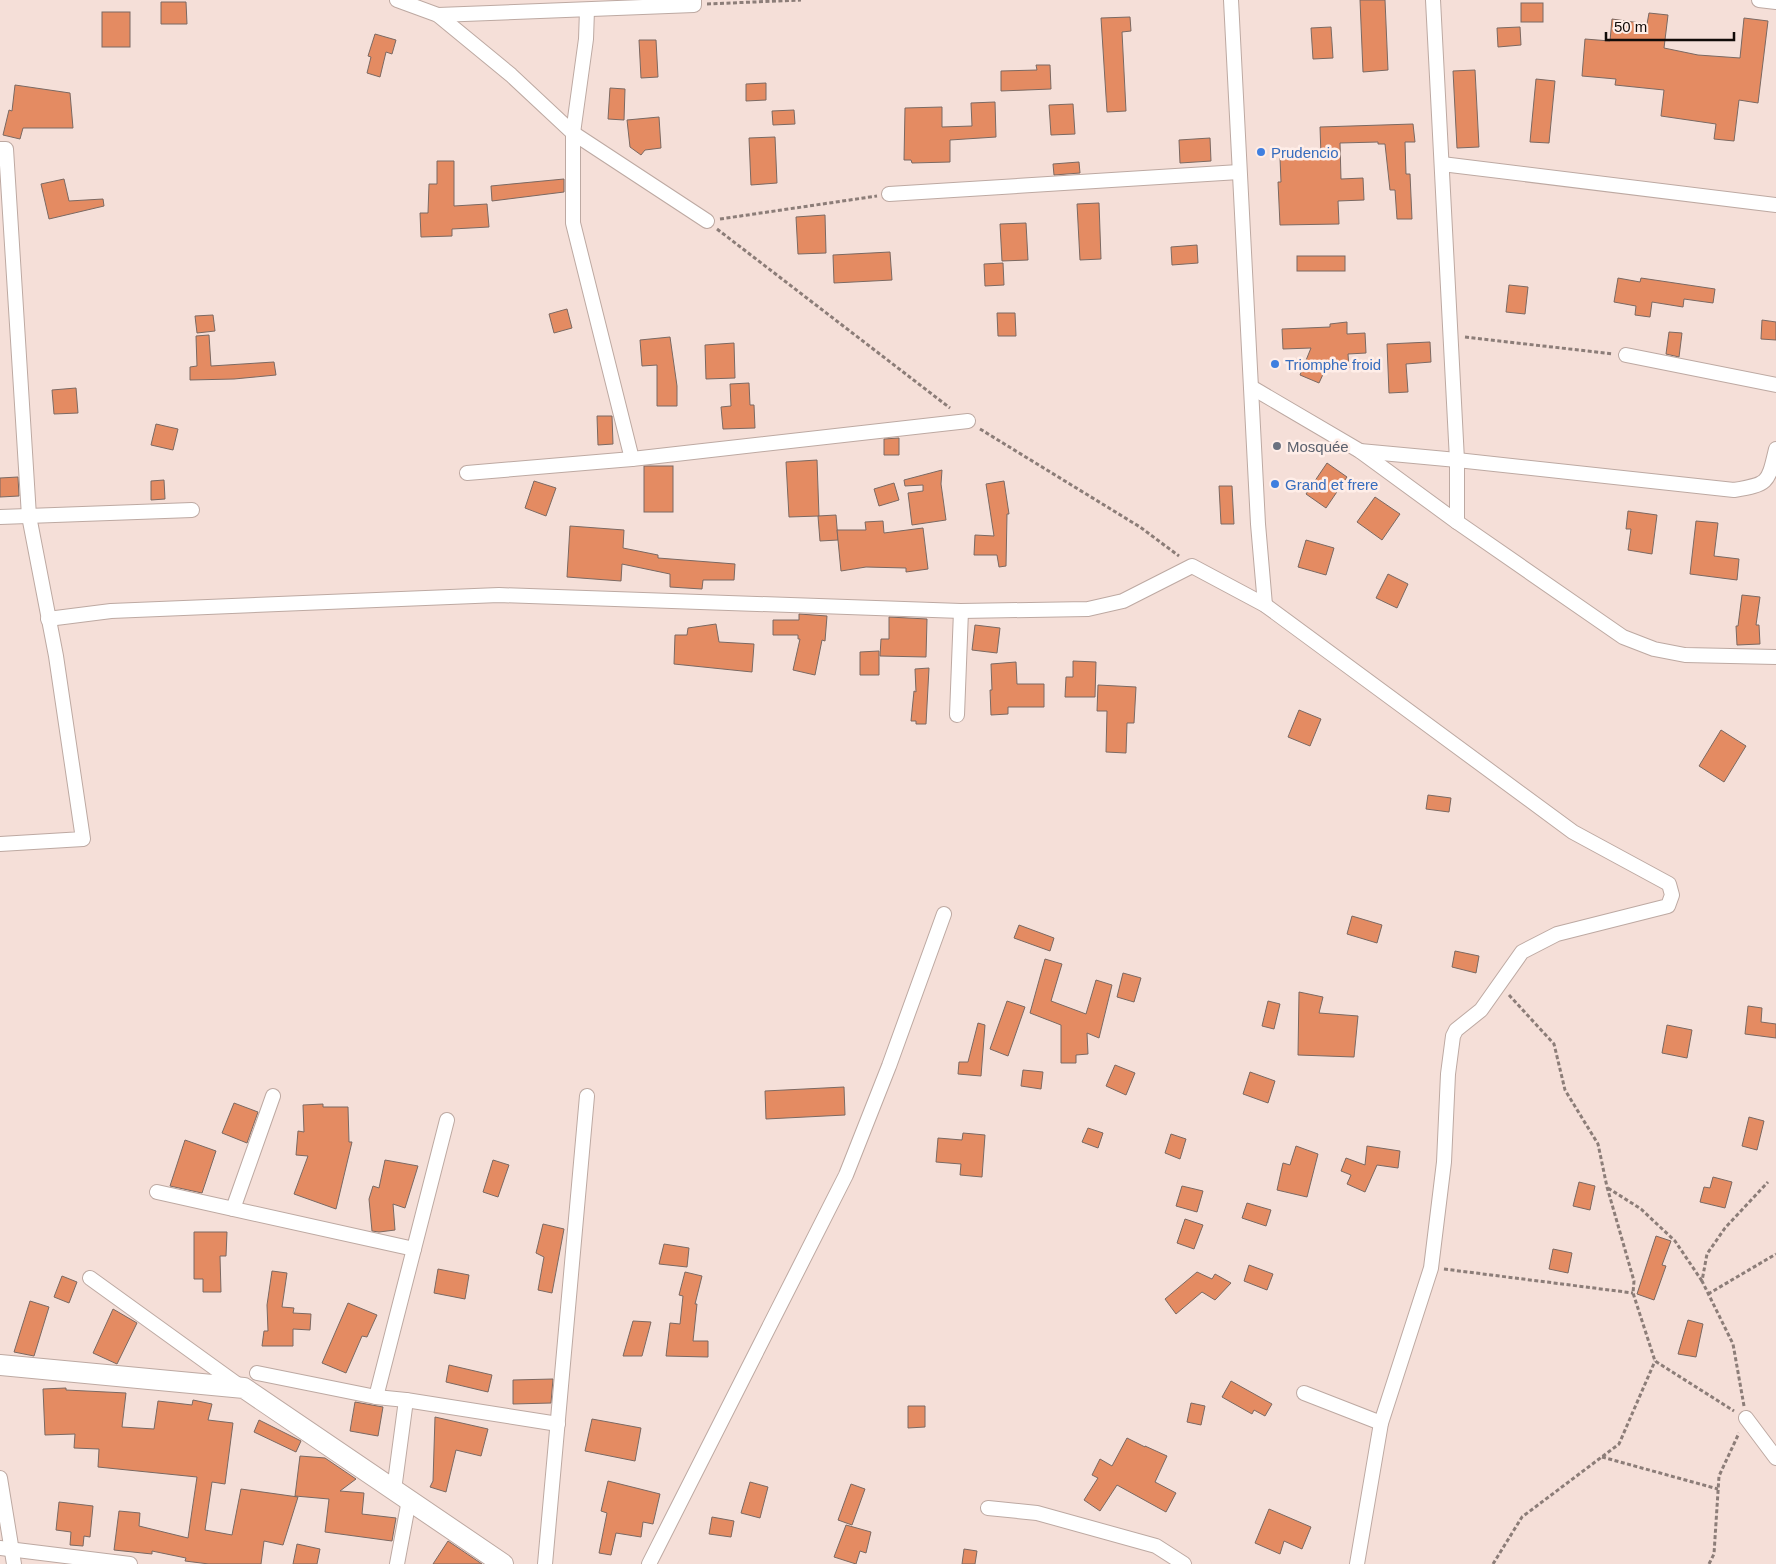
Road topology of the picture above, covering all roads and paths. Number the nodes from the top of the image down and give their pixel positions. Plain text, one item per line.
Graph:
1 (397, 0) edge
2 (801, 0) edge
3 (1231, 0) edge
4 (1434, 0) edge
5 (1759, 0) edge
6 (694, 2) edge
7 (1776, 2) edge
8 (587, 10) junction
9 (438, 15) junction
10 (573, 133) junction
11 (0, 149) edge
12 (1442, 164) junction
13 (1239, 172) junction
14 (889, 194) joint
15 (1776, 205) edge
16 (707, 221) junction
17 (1449, 336) junction
18 (1626, 355) joint
19 (1776, 385) edge
20 (1251, 387) junction
21 (968, 421) junction
22 (1776, 449) edge
23 (1360, 451) junction
24 (632, 459) junction
25 (1457, 460) junction
26 (468, 473) dead end
27 (192, 510) dead end
28 (29, 516) junction
29 (0, 517) edge
30 (1457, 522) junction
31 (1192, 566) junction
32 (1264, 605) junction
33 (961, 611) junction
34 (48, 619) junction
35 (1776, 657) edge
36 (957, 715) dead end
37 (0, 844) edge
38 (944, 914) dead end
39 (1500, 985) junction
40 (273, 1096) dead end
41 (587, 1096) dead end
42 (447, 1120) dead end
43 (1768, 1182) dead end
44 (1607, 1188) junction
45 (157, 1192) dead end
46 (233, 1209) junction
47 (414, 1249) junction
48 (1776, 1254) edge
49 (1431, 1268) junction
50 (90, 1278) dead end
51 (1702, 1281) junction
52 (1633, 1293) junction
53 (1708, 1294) junction
54 (1655, 1361) junction
55 (0, 1365) edge
56 (258, 1373) dead end
57 (244, 1388) junction
58 (1304, 1393) dead end
59 (376, 1398) junction
60 (406, 1400) junction
61 (1746, 1418) junction
62 (1381, 1423) junction
63 (558, 1424) junction
64 (1602, 1457) junction
65 (1776, 1458) edge
66 (0, 1478) edge
67 (1718, 1489) junction
68 (401, 1495) junction
69 (988, 1508) dead end
70 (8, 1554) edge
71 (130, 1564) edge
72 (397, 1564) edge
73 (503, 1564) edge
74 (545, 1564) edge
75 (648, 1564) edge
76 (1184, 1564) edge
77 (1358, 1564) edge
78 (1493, 1564) edge
79 (1709, 1564) edge

1 - 9 street
2 - 6 path
3 - 13 street
4 - 12 street
5 - 7 street
6 - 8 street
8 - 9 street
8 - 10 street
9 - 10 street
10 - 16 street
10 - 24 street
11 - 28 street
12 - 15 street
12 - 17 street
13 - 14 street
13 - 20 street
14 - 16 path
16 - 21 path
17 - 18 path
17 - 25 street
18 - 19 street
20 - 23 street
20 - 32 street
21 - 24 street
21 - 31 path
22 - 25 street
23 - 25 street
23 - 30 street
24 - 26 street
25 - 30 street
27 - 28 street
28 - 29 street
28 - 34 street
30 - 35 street
31 - 32 street
31 - 33 street
32 - 39 street
33 - 34 street
33 - 36 street
34 - 37 street
38 - 75 street
39 - 44 path
39 - 49 street
40 - 46 street
41 - 63 street
42 - 47 street
43 - 51 path
44 - 51 path
44 - 52 path
45 - 46 street
46 - 47 street
47 - 59 street
48 - 53 path
49 - 52 path
49 - 62 street
50 - 57 street
51 - 53 path
52 - 54 path
53 - 61 path
54 - 61 path
54 - 64 path
55 - 57 street
56 - 59 street
57 - 68 street
58 - 62 street
59 - 60 street
60 - 63 street
60 - 68 street
61 - 65 street
61 - 67 path
62 - 77 street
63 - 74 street
64 - 67 path
64 - 78 path
66 - 70 street
67 - 79 path
68 - 72 street
68 - 73 street
69 - 76 street
70 - 71 street

